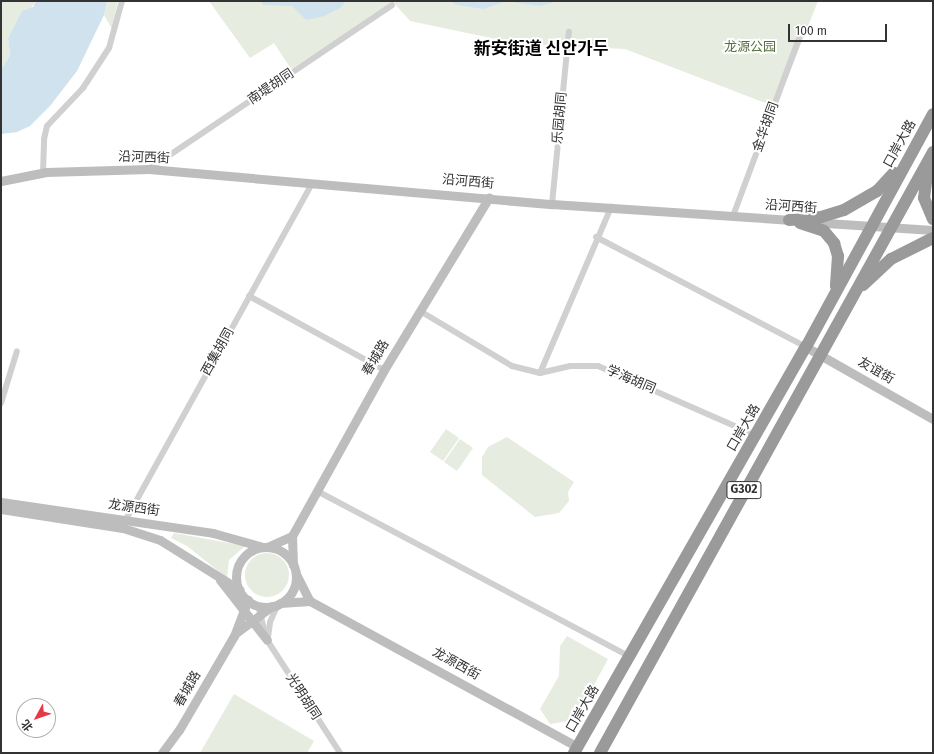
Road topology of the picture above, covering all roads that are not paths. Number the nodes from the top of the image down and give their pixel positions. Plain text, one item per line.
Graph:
1 (122, 1) edge
2 (392, 5) dead end
3 (568, 32) dead end
4 (799, 39) dead end
5 (933, 114) edge
6 (911, 153) junction
7 (931, 157) edge
8 (149, 169) junction
9 (43, 172) junction
10 (1, 181) edge
11 (312, 183) junction
12 (489, 196) junction
13 (552, 204) junction
14 (611, 208) junction
15 (733, 216) junction
16 (933, 219) edge
17 (789, 220) junction
18 (870, 226) junction
19 (891, 228) junction
20 (933, 230) edge
21 (596, 237) junction
22 (933, 238) edge
23 (836, 293) junction
24 (249, 296) junction
25 (851, 297) junction
26 (420, 311) junction
27 (806, 347) junction
28 (17, 351) dead end
29 (819, 354) junction
30 (384, 370) junction
31 (540, 373) junction
32 (1, 403) edge
33 (933, 418) edge
34 (755, 435) junction
35 (317, 492) junction
36 (1, 502) edge
37 (1, 509) edge
38 (125, 521) junction
39 (292, 536) junction
40 (265, 547) junction
41 (294, 569) junction
42 (211, 570) junction
43 (240, 590) junction
44 (248, 600) junction
45 (310, 601) junction
46 (277, 604) junction
47 (259, 609) junction
48 (244, 610) junction
49 (252, 619) junction
50 (234, 636) junction
51 (267, 640) junction
52 (630, 656) junction
53 (580, 751) edge
54 (162, 753) edge
55 (340, 753) edge
56 (600, 753) edge

1 - 9 street
2 - 8 street, 南堤胡同
3 - 13 street, 乐园胡同
4 - 15 street, 金华胡同
5 - 6 highway, 口岸大路 / G302
6 - 17 highway
6 - 18 highway, 口岸大路 / G302
7 - 16 highway
7 - 19 highway, G302
8 - 9 main road, 沿河西街
8 - 11 main road, 沿河西街
9 - 10 main road, 沿河西街
11 - 12 main road, 沿河西街
11 - 24 street, 西集胡同
12 - 13 main road, 沿河西街
12 - 26 main road, 春城路
13 - 14 main road, 沿河西街
14 - 15 main road, 沿河西街
14 - 21 street
15 - 17 main road, 沿河西街
17 - 18 main road, 沿河西街
17 - 23 highway
18 - 19 main road, 沿河西街
18 - 23 highway, 口岸大路 / G302
19 - 20 main road, 沿河西街
19 - 25 highway, G302
21 - 27 street
21 - 31 street
22 - 25 highway
23 - 27 highway, 口岸大路 / G302
24 - 30 street
24 - 38 street, 西集胡同
25 - 29 highway, G302
26 - 30 main road, 春城路
26 - 31 street, 学海胡同
27 - 29 main road, 友谊街
27 - 34 highway, 口岸大路 / G302
28 - 32 street
29 - 33 main road, 友谊街
29 - 56 highway, G302
30 - 35 main road, 春城路
31 - 34 street, 学海胡同
34 - 52 highway, 口岸大路 / G302
35 - 39 main road, 春城路
35 - 52 street
36 - 38 main road, 龙源西街
37 - 42 main road, 龙源西街
38 - 40 main road, 龙源西街
39 - 40 main road
39 - 41 main road
40 - 41 main road
40 - 43 main road
41 - 45 main road
41 - 46 main road
42 - 43 main road, 龙源西街
42 - 48 main road
43 - 44 main road
44 - 47 main road
44 - 48 main road
45 - 46 main road
45 - 53 main road, 龙源西街
46 - 47 main road
46 - 51 street
47 - 49 main road
47 - 51 street, 光明胡同
48 - 49 main road
48 - 50 main road
49 - 50 main road
49 - 51 main road
50 - 54 main road, 春城路
51 - 55 street, 光明胡同
52 - 53 highway, 口岸大路 / G302

